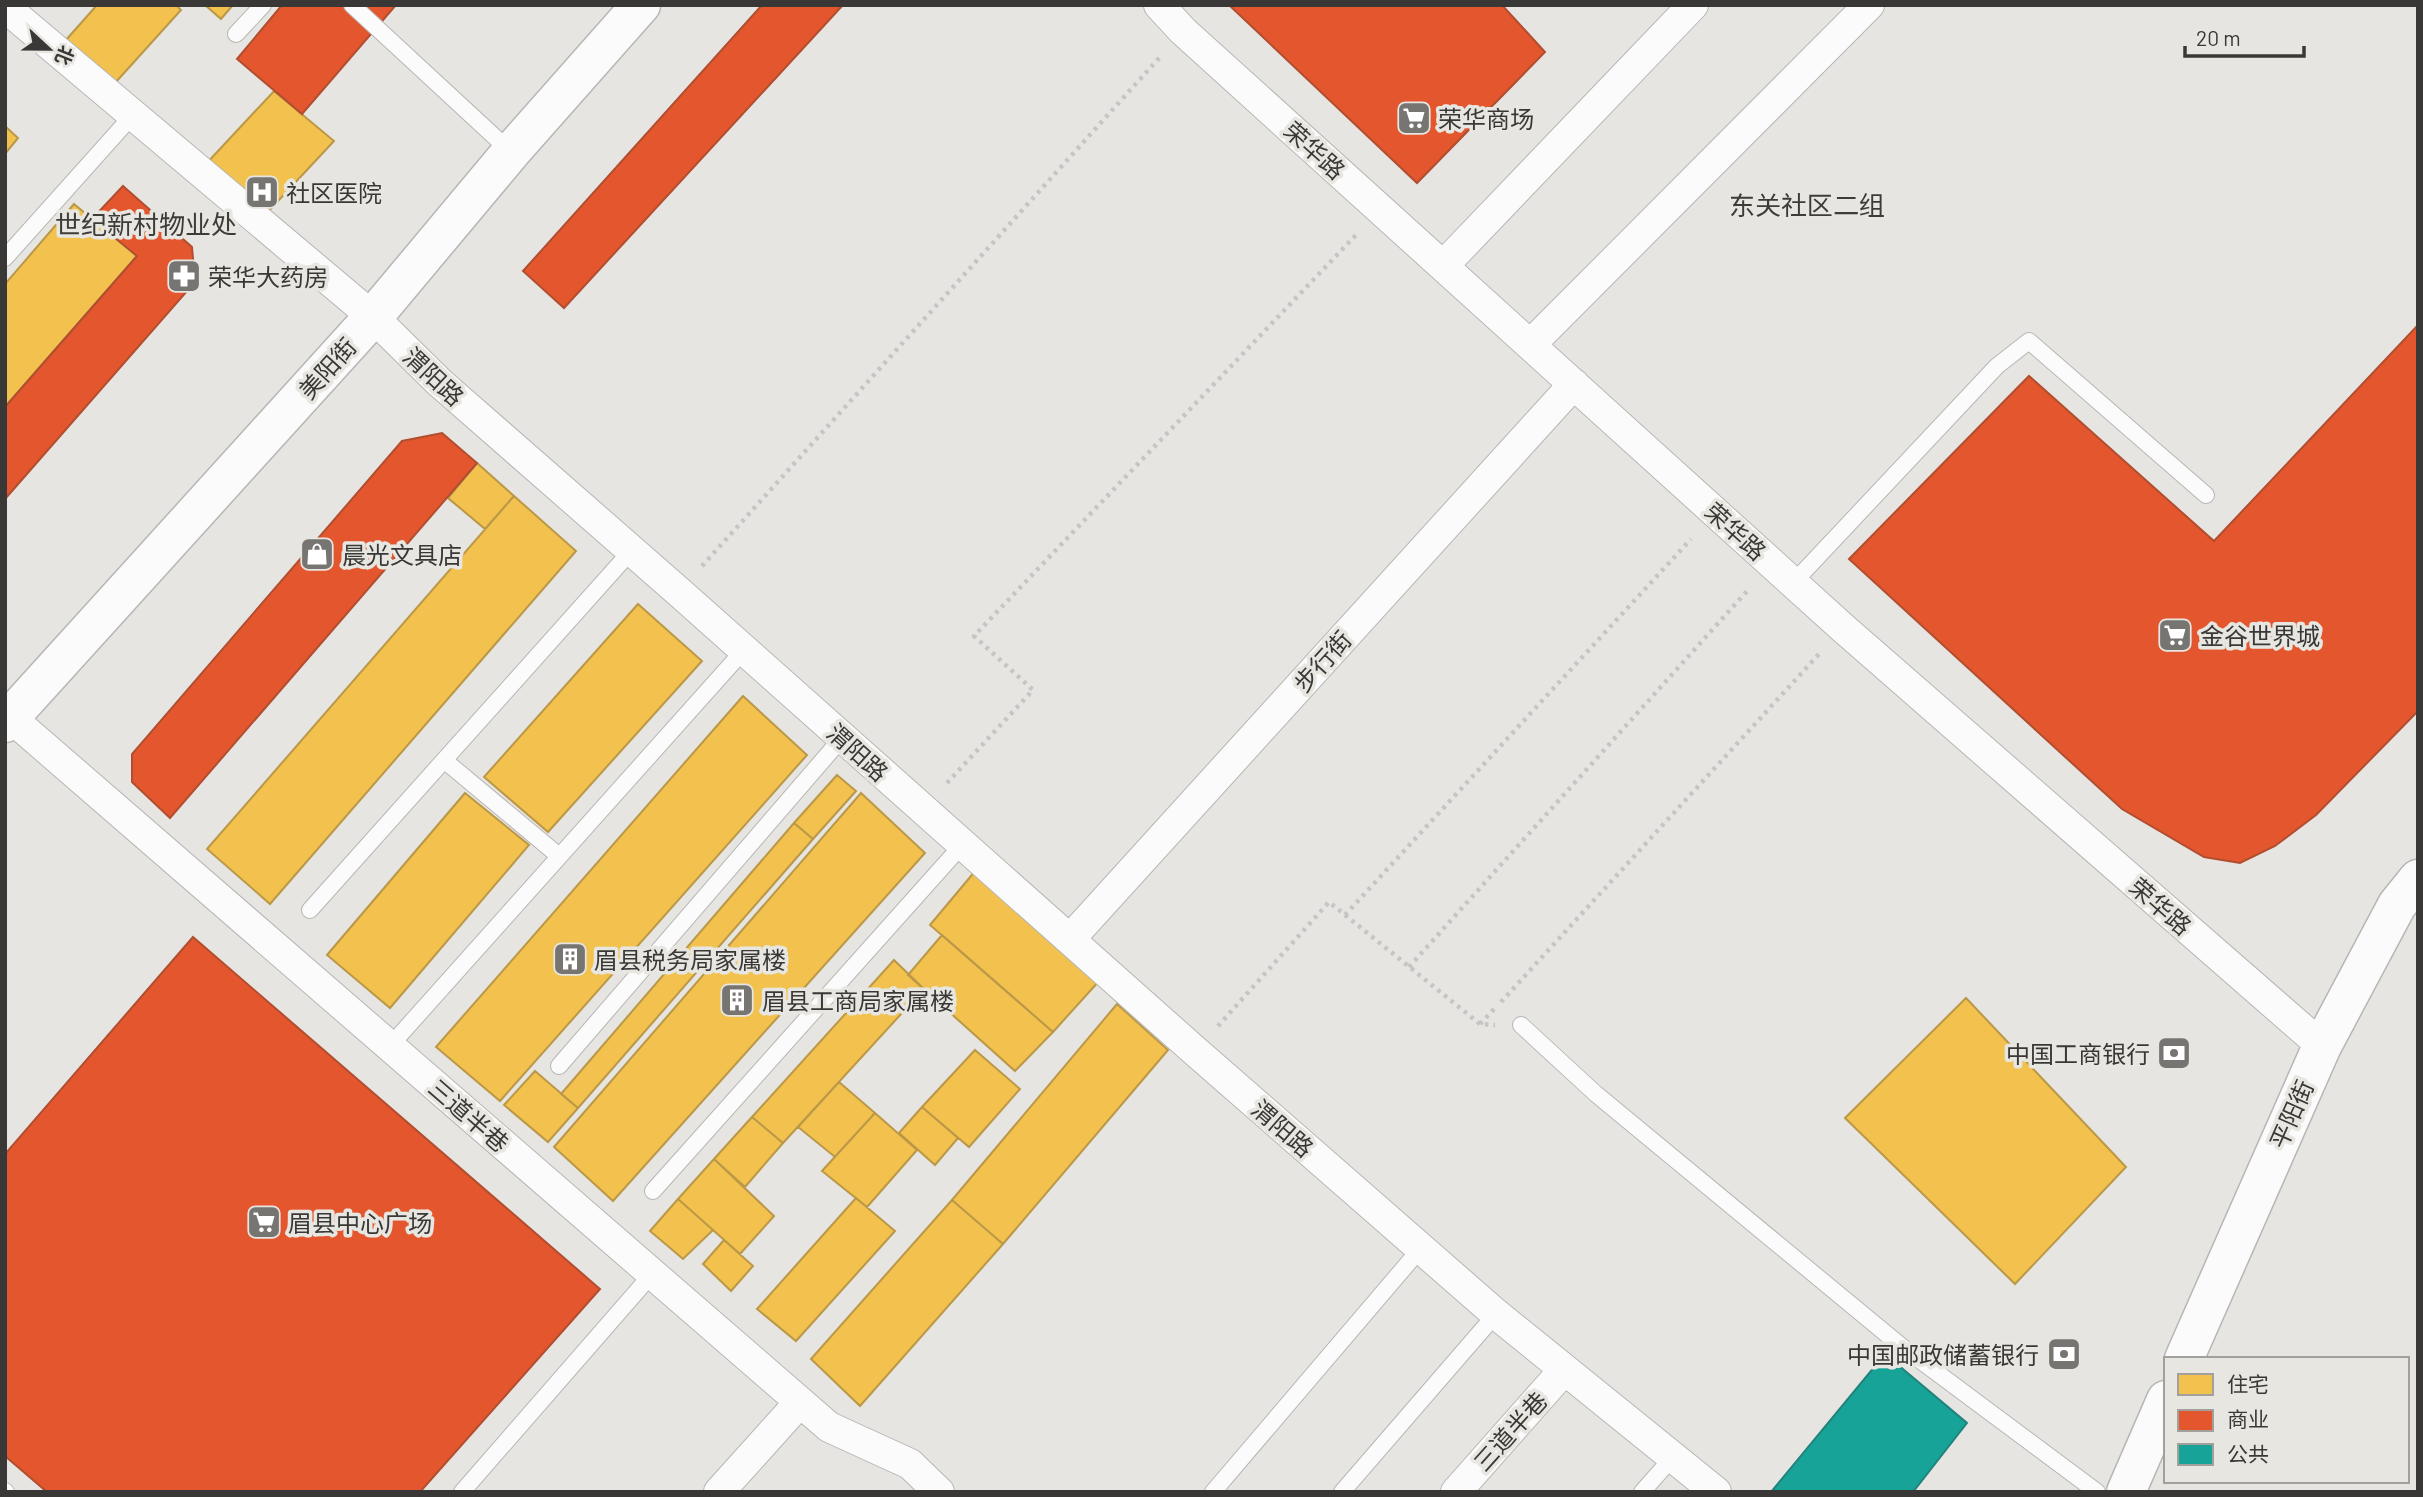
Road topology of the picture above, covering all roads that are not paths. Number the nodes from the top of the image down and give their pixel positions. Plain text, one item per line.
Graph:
1 (263, 5) edge
2 (352, 5) edge
3 (641, 5) edge
4 (1159, 5) edge
5 (1693, 5) edge
6 (1869, 5) edge
7 (5, 7) edge
8 (236, 34) dead end
9 (132, 116) junction
10 (511, 152) junction
11 (5, 258) edge
12 (1443, 266) junction
13 (373, 317) junction
14 (1530, 345) junction
15 (1574, 384) junction
16 (2206, 495) dead end
17 (632, 550) junction
18 (1782, 573) junction
19 (744, 650) junction
20 (8, 720) edge
21 (842, 738) junction
22 (444, 760) junction
23 (963, 844) junction
24 (559, 856) junction
25 (2418, 879) edge
26 (310, 910) dead end
27 (1070, 939) junction
28 (1521, 1025) road end
29 (390, 1046) junction
30 (2322, 1046) junction
31 (559, 1066) dead end
32 (653, 1191) dead end
33 (1421, 1248) junction
34 (652, 1274) junction
35 (1496, 1314) junction
36 (2185, 1357) edge
37 (1564, 1370) junction
38 (800, 1402) junction
39 (2164, 1406) edge
40 (1673, 1457) junction
41 (462, 1492) edge
42 (719, 1492) edge
43 (939, 1492) edge
44 (1213, 1492) edge
45 (1342, 1492) edge
46 (1456, 1492) edge
47 (1642, 1492) edge
48 (1716, 1492) edge
49 (2097, 1492) edge
50 (2126, 1492) edge

1 - 8 lane
2 - 10 lane
3 - 10 main road, 美阳街
4 - 12 street, 荣华路
5 - 12 street
6 - 14 street
7 - 9 street, 渭阳路
9 - 11 lane
9 - 13 street, 渭阳路
10 - 13 main road, 美阳街
12 - 14 street, 荣华路
13 - 17 street, 渭阳路
13 - 20 main road, 美阳街
14 - 15 street, 荣华路
15 - 18 street, 荣华路
15 - 27 street, 步行街
16 - 18 lane
17 - 19 street, 渭阳路
17 - 22 lane
18 - 30 street, 荣华路
19 - 21 street, 渭阳路
19 - 24 lane
20 - 29 street, 三道半巷
21 - 23 street, 渭阳路
21 - 31 lane
22 - 24 lane
22 - 26 lane
23 - 27 street, 渭阳路
23 - 32 lane
24 - 29 lane
25 - 30 main road, 平阳街
27 - 33 street, 渭阳路
28 - 49 lane
29 - 34 street, 三道半巷
30 - 36 main road, 平阳街
33 - 35 street, 渭阳路
33 - 44 lane
34 - 38 street, 三道半巷
34 - 41 lane
35 - 37 street, 渭阳路
35 - 45 lane
37 - 40 street, 渭阳路
37 - 46 street, 三道半巷
38 - 42 street
38 - 43 street, 三道半巷
39 - 50 main road
40 - 47 lane
40 - 48 street, 渭阳路

